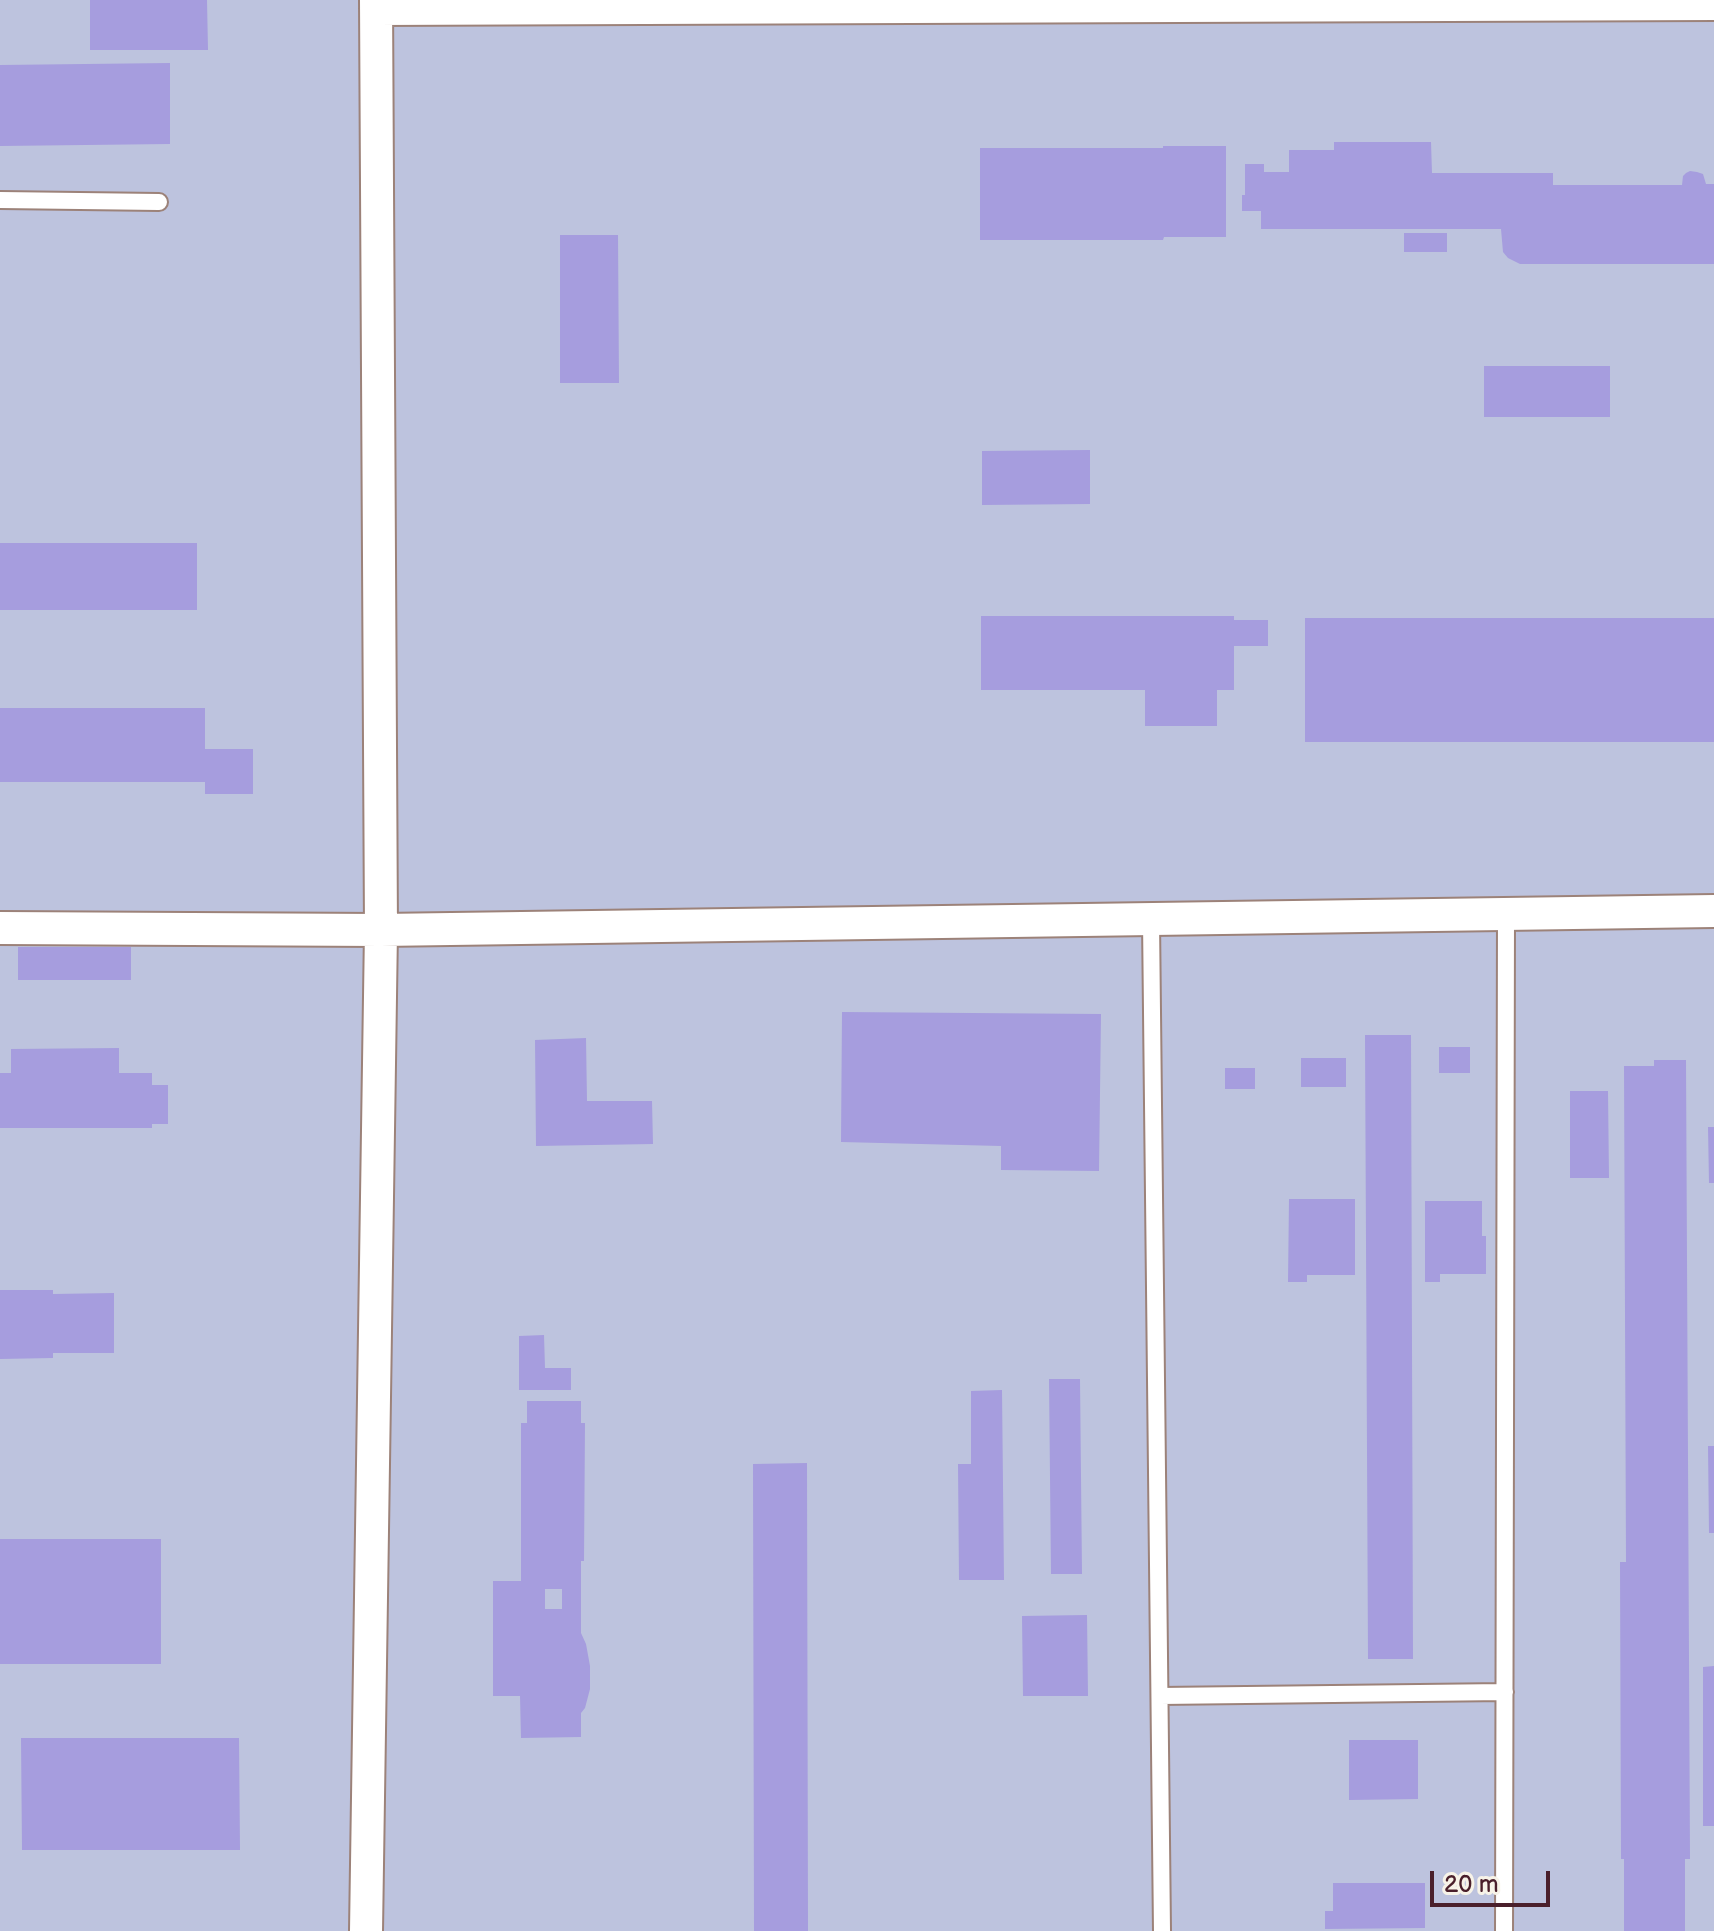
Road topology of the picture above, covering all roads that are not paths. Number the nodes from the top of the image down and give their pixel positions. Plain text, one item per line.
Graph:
1 (1714, 4) edge
2 (376, 5) edge
3 (0, 200) edge
4 (159, 202) dead end
5 (1714, 911) edge
6 (1506, 914) junction
7 (1151, 920) junction
8 (0, 928) edge
9 (381, 930) junction
10 (1505, 1692) junction
11 (1160, 1696) junction
12 (366, 1931) edge
13 (1162, 1931) edge
14 (1504, 1931) edge

1 - 2 street
2 - 9 street
3 - 4 lane
5 - 6 street
6 - 7 street
6 - 10 lane
7 - 9 street
7 - 11 lane
8 - 9 street
9 - 12 street
10 - 11 lane
10 - 14 lane
11 - 13 lane

